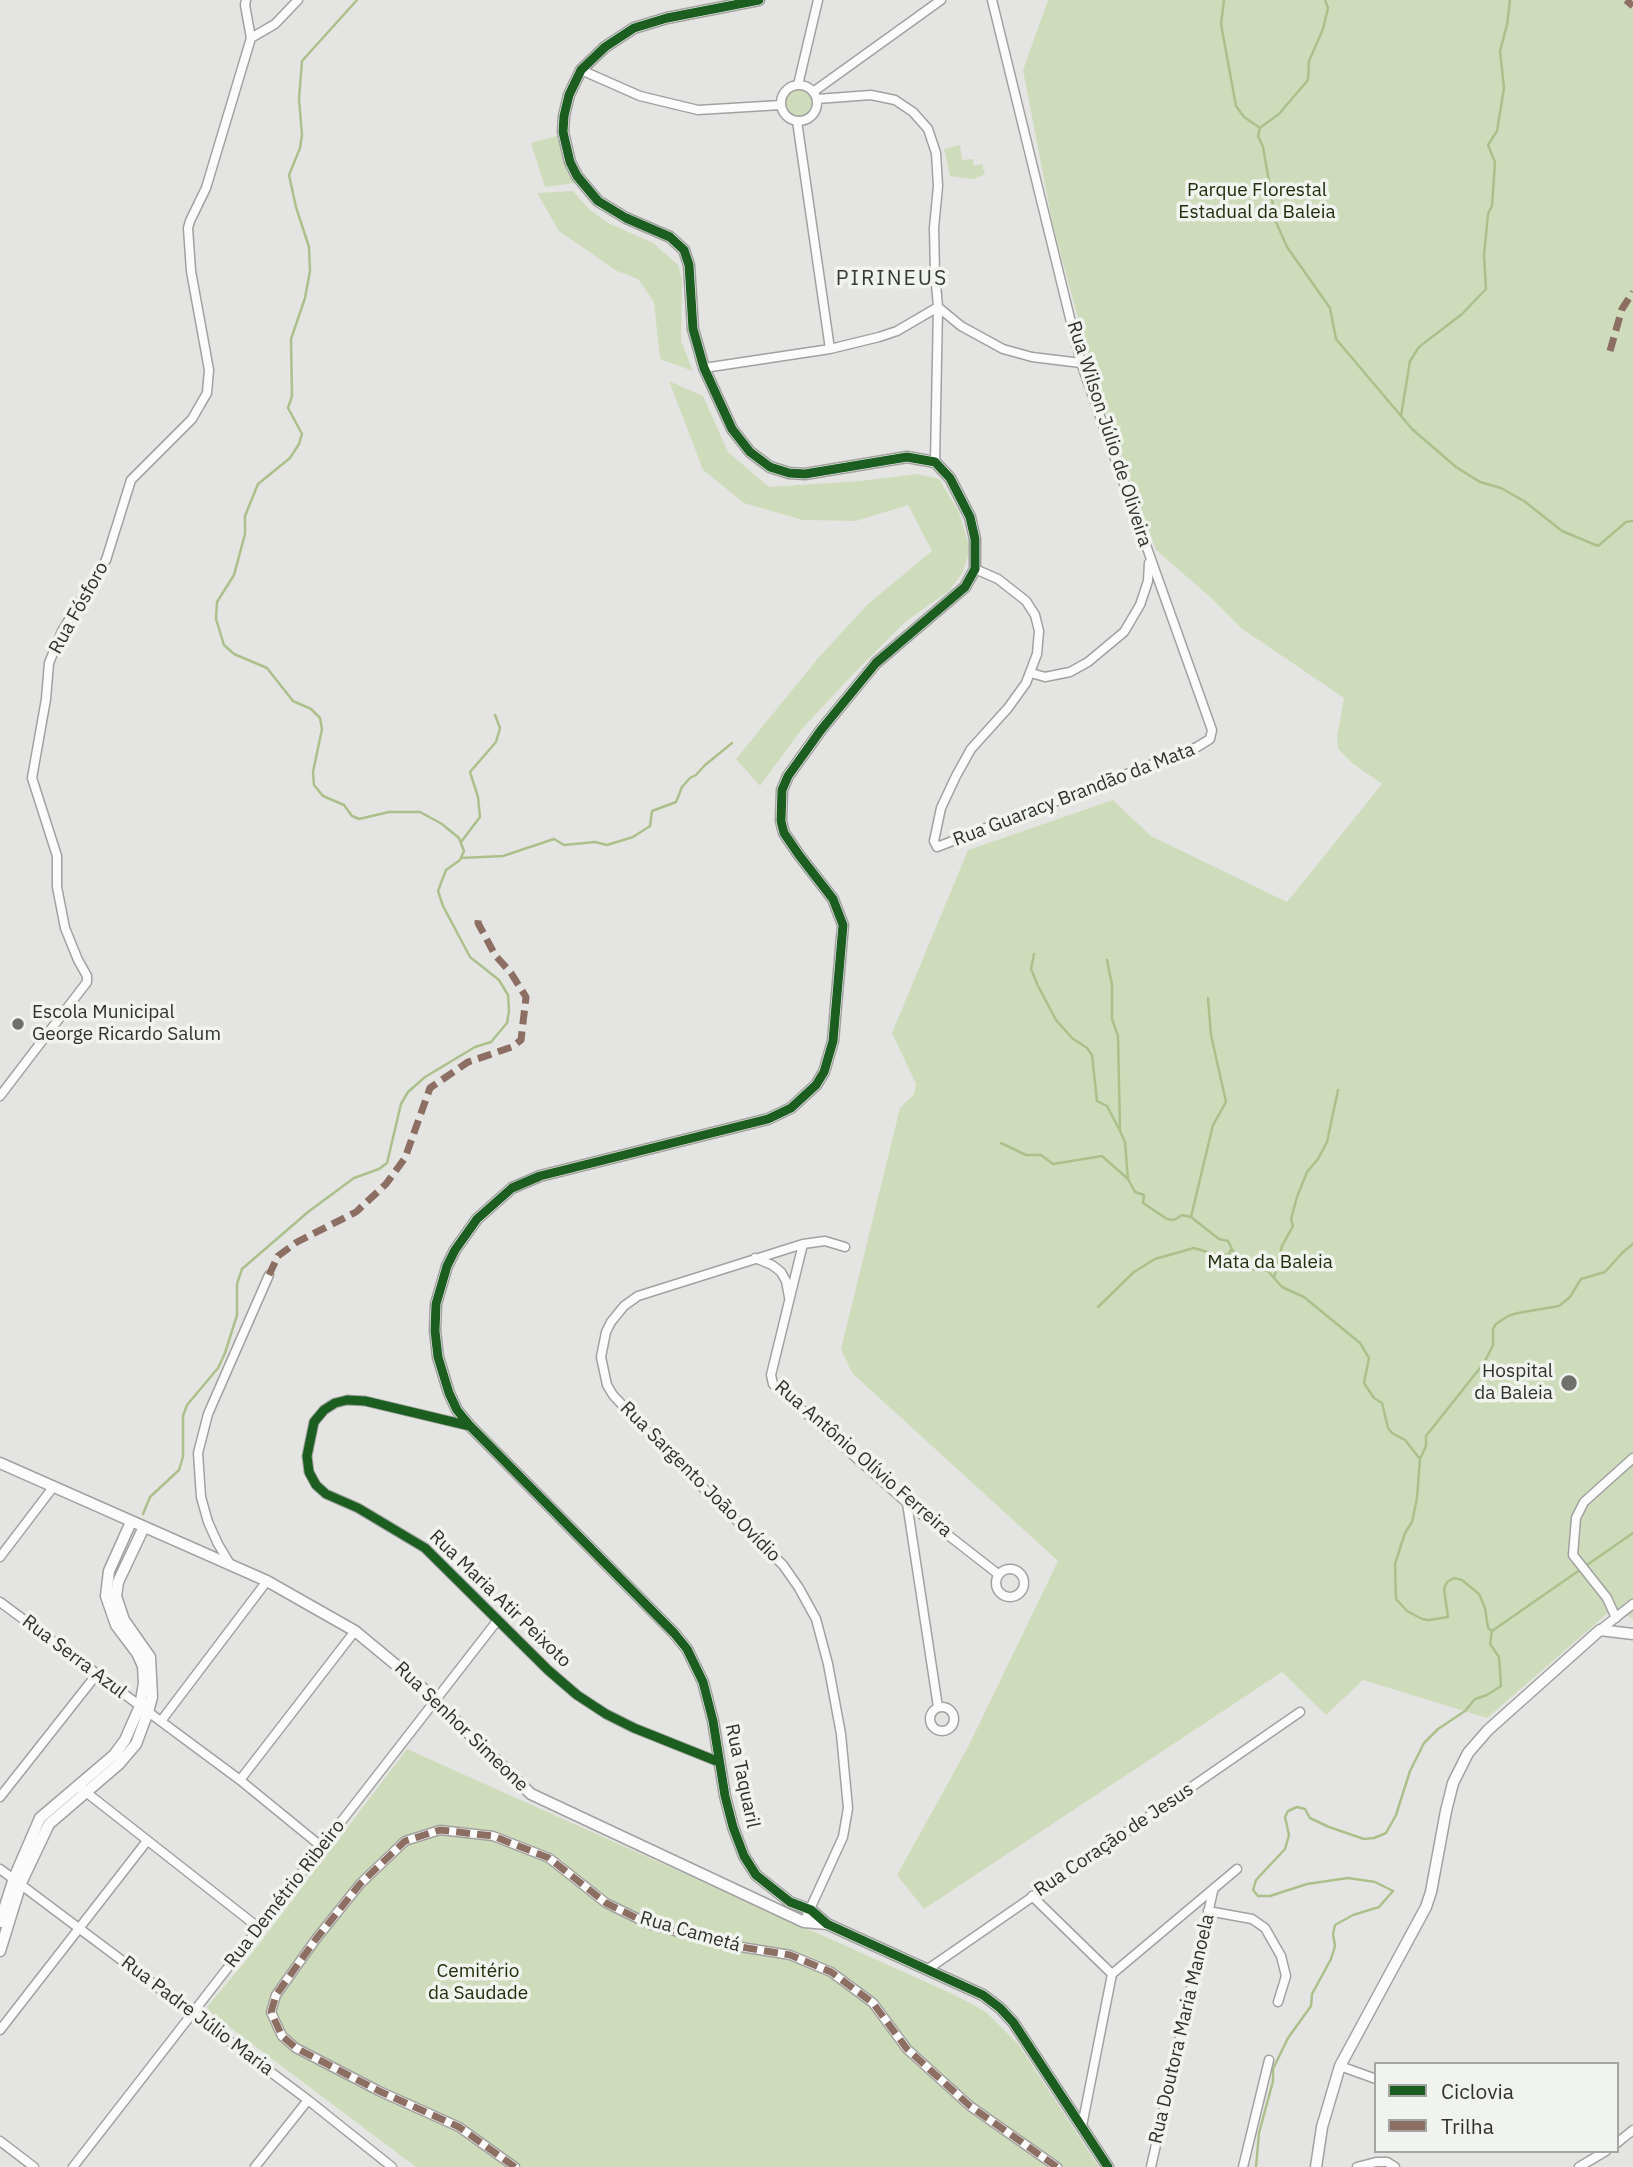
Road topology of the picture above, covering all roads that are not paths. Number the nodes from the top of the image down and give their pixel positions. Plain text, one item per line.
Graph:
1 (246, 0) edge
2 (298, 0) edge
3 (759, 0) edge
4 (818, 0) edge
5 (941, 0) edge
6 (992, 0) edge
7 (251, 38) junction
8 (581, 70) junction
9 (798, 85) junction
10 (815, 95) junction
11 (781, 105) junction
12 (797, 121) junction
13 (939, 307) junction
14 (830, 349) junction
15 (1081, 363) junction
16 (704, 368) junction
17 (934, 462) junction
18 (1150, 557) junction
19 (975, 569) junction
20 (1031, 673) junction
21 (1210, 739) joint
22 (0, 1096) edge
23 (803, 1244) junction
24 (845, 1247) dead end
25 (755, 1258) junction
26 (269, 1275) dead end
27 (789, 1303) junction
28 (470, 1426) junction
29 (1633, 1458) edge
30 (0, 1463) edge
31 (54, 1486) junction
32 (907, 1503) junction
33 (131, 1522) junction
34 (144, 1527) junction
35 (0, 1557) edge
36 (230, 1564) junction
37 (998, 1574) dead end
38 (267, 1581) junction
39 (0, 1602) edge
40 (1633, 1604) edge
41 (1616, 1618) junction
42 (497, 1621) junction
43 (1600, 1630) junction
44 (355, 1631) junction
45 (1633, 1634) edge
46 (97, 1674) junction
47 (434, 1700) junction
48 (938, 1707) dead end
49 (144, 1709) junction
50 (1300, 1712) dead end
51 (161, 1721) junction
52 (719, 1762) junction
53 (240, 1780) junction
54 (82, 1789) junction
55 (0, 1797) edge
56 (147, 1841) junction
57 (321, 1847) junction
58 (0, 1869) edge
59 (1237, 1869) dead end
60 (18, 1881) junction
61 (1213, 1891) junction
62 (1032, 1896) junction
63 (811, 1910) junction
64 (1208, 1911) junction
65 (0, 1922) edge
66 (804, 1922) junction
67 (827, 1924) junction
68 (79, 1928) junction
69 (259, 1928) junction
70 (0, 1951) edge
71 (928, 1969) junction
72 (1112, 1974) junction
73 (1278, 2002) dead end
74 (192, 2012) junction
75 (0, 2030) edge
76 (1269, 2060) dead end
77 (1340, 2066) junction
78 (1374, 2079) edge
79 (307, 2099) junction
80 (1082, 2126) junction
81 (1633, 2130) edge
82 (0, 2141) edge
83 (1619, 2141) edge
84 (1603, 2153) edge
85 (1368, 2165) edge
86 (34, 2167) edge
87 (73, 2167) edge
88 (255, 2167) edge
89 (392, 2167) edge
90 (515, 2167) edge
91 (1057, 2167) edge
92 (1108, 2167) edge
93 (1151, 2167) edge
94 (1243, 2167) edge
95 (1316, 2167) edge
96 (1357, 2167) edge
97 (1395, 2167) edge
98 (1579, 2167) edge

1 - 7 street, Rua Fósforo
2 - 7 street
3 - 8 street
4 - 9 street
5 - 10 street
6 - 15 street, Rua Wilson Júlio de Oliveira
7 - 22 street, Rua Fósforo
8 - 11 street
8 - 16 street
9 - 10 street
9 - 11 street
10 - 12 street
10 - 13 street
11 - 12 street
12 - 14 street
13 - 14 street
13 - 15 street
13 - 17 street
14 - 16 street
15 - 18 street, Rua Wilson Júlio de Oliveira
16 - 17 street
17 - 19 street
18 - 20 street
18 - 21 street, Rua Wilson Júlio de Oliveira
19 - 20 street
19 - 28 street, Rua Taquaril
20 - 21 street, Rua Guaracy Brandão da Mata
23 - 24 street, Rua Sargento João Ovídio
23 - 25 street, Rua Sargento João Ovídio
23 - 27 street, Rua Antônio Olívio Ferreira
25 - 27 street
25 - 63 street, Rua Sargento João Ovídio
26 - 36 street
27 - 32 street, Rua Antônio Olívio Ferreira
28 - 42 street, Rua Maria Atir Peixoto
28 - 52 street, Rua Taquaril
29 - 41 street
30 - 31 street, Rua Senhor Simeone
31 - 33 street, Rua Senhor Simeone
31 - 35 street
32 - 37 street, Rua Antônio Olívio Ferreira
32 - 48 street
33 - 34 street, Rua Senhor Simeone
33 - 49 street
34 - 36 street, Rua Senhor Simeone
34 - 49 street
36 - 38 street, Rua Senhor Simeone
38 - 44 street, Rua Senhor Simeone
38 - 51 street
39 - 46 street, Rua Serra Azul
40 - 41 street
41 - 43 street
42 - 47 street, Rua Demétrio Ribeiro
42 - 52 street, Rua Maria Atir Peixoto
43 - 45 street
43 - 77 street
44 - 47 street, Rua Senhor Simeone
44 - 53 street
46 - 49 street, Rua Serra Azul
46 - 55 street
47 - 57 street, Rua Demétrio Ribeiro
47 - 66 street, Rua Senhor Simeone
49 - 51 street, Rua Serra Azul
49 - 54 street
50 - 62 street, Rua Coração de Jesus
51 - 53 street, Rua Serra Azul
52 - 63 street, Rua Taquaril
53 - 57 street, Rua Serra Azul
54 - 56 street
54 - 60 street
56 - 68 street
56 - 69 street
57 - 69 street, Rua Demétrio Ribeiro
58 - 60 street, Rua Padre Júlio Maria
59 - 61 street
60 - 65 street
60 - 68 street, Rua Padre Júlio Maria
60 - 70 street
61 - 64 street, Rua Doutora Maria Manoela
61 - 72 street
62 - 71 street, Rua Coração de Jesus
62 - 72 street
63 - 66 street, Rua Sargento João Ovídio
63 - 67 street, Rua Taquaril
64 - 73 street
64 - 93 street, Rua Doutora Maria Manoela
66 - 67 street, Rua Senhor Simeone
67 - 71 street, Rua Taquaril
68 - 74 street, Rua Padre Júlio Maria
68 - 75 street
69 - 74 street, Rua Demétrio Ribeiro
71 - 80 street, Rua Taquaril
72 - 80 street
74 - 79 street, Rua Padre Júlio Maria
74 - 87 street, Rua Demétrio Ribeiro
76 - 94 street
77 - 78 street
77 - 95 street
79 - 88 street
79 - 89 street, Rua Padre Júlio Maria
80 - 92 street, Rua Taquaril
81 - 83 street
82 - 86 street
84 - 98 street
85 - 96 street
85 - 97 street
90 - 91 street, Rua Cametá

